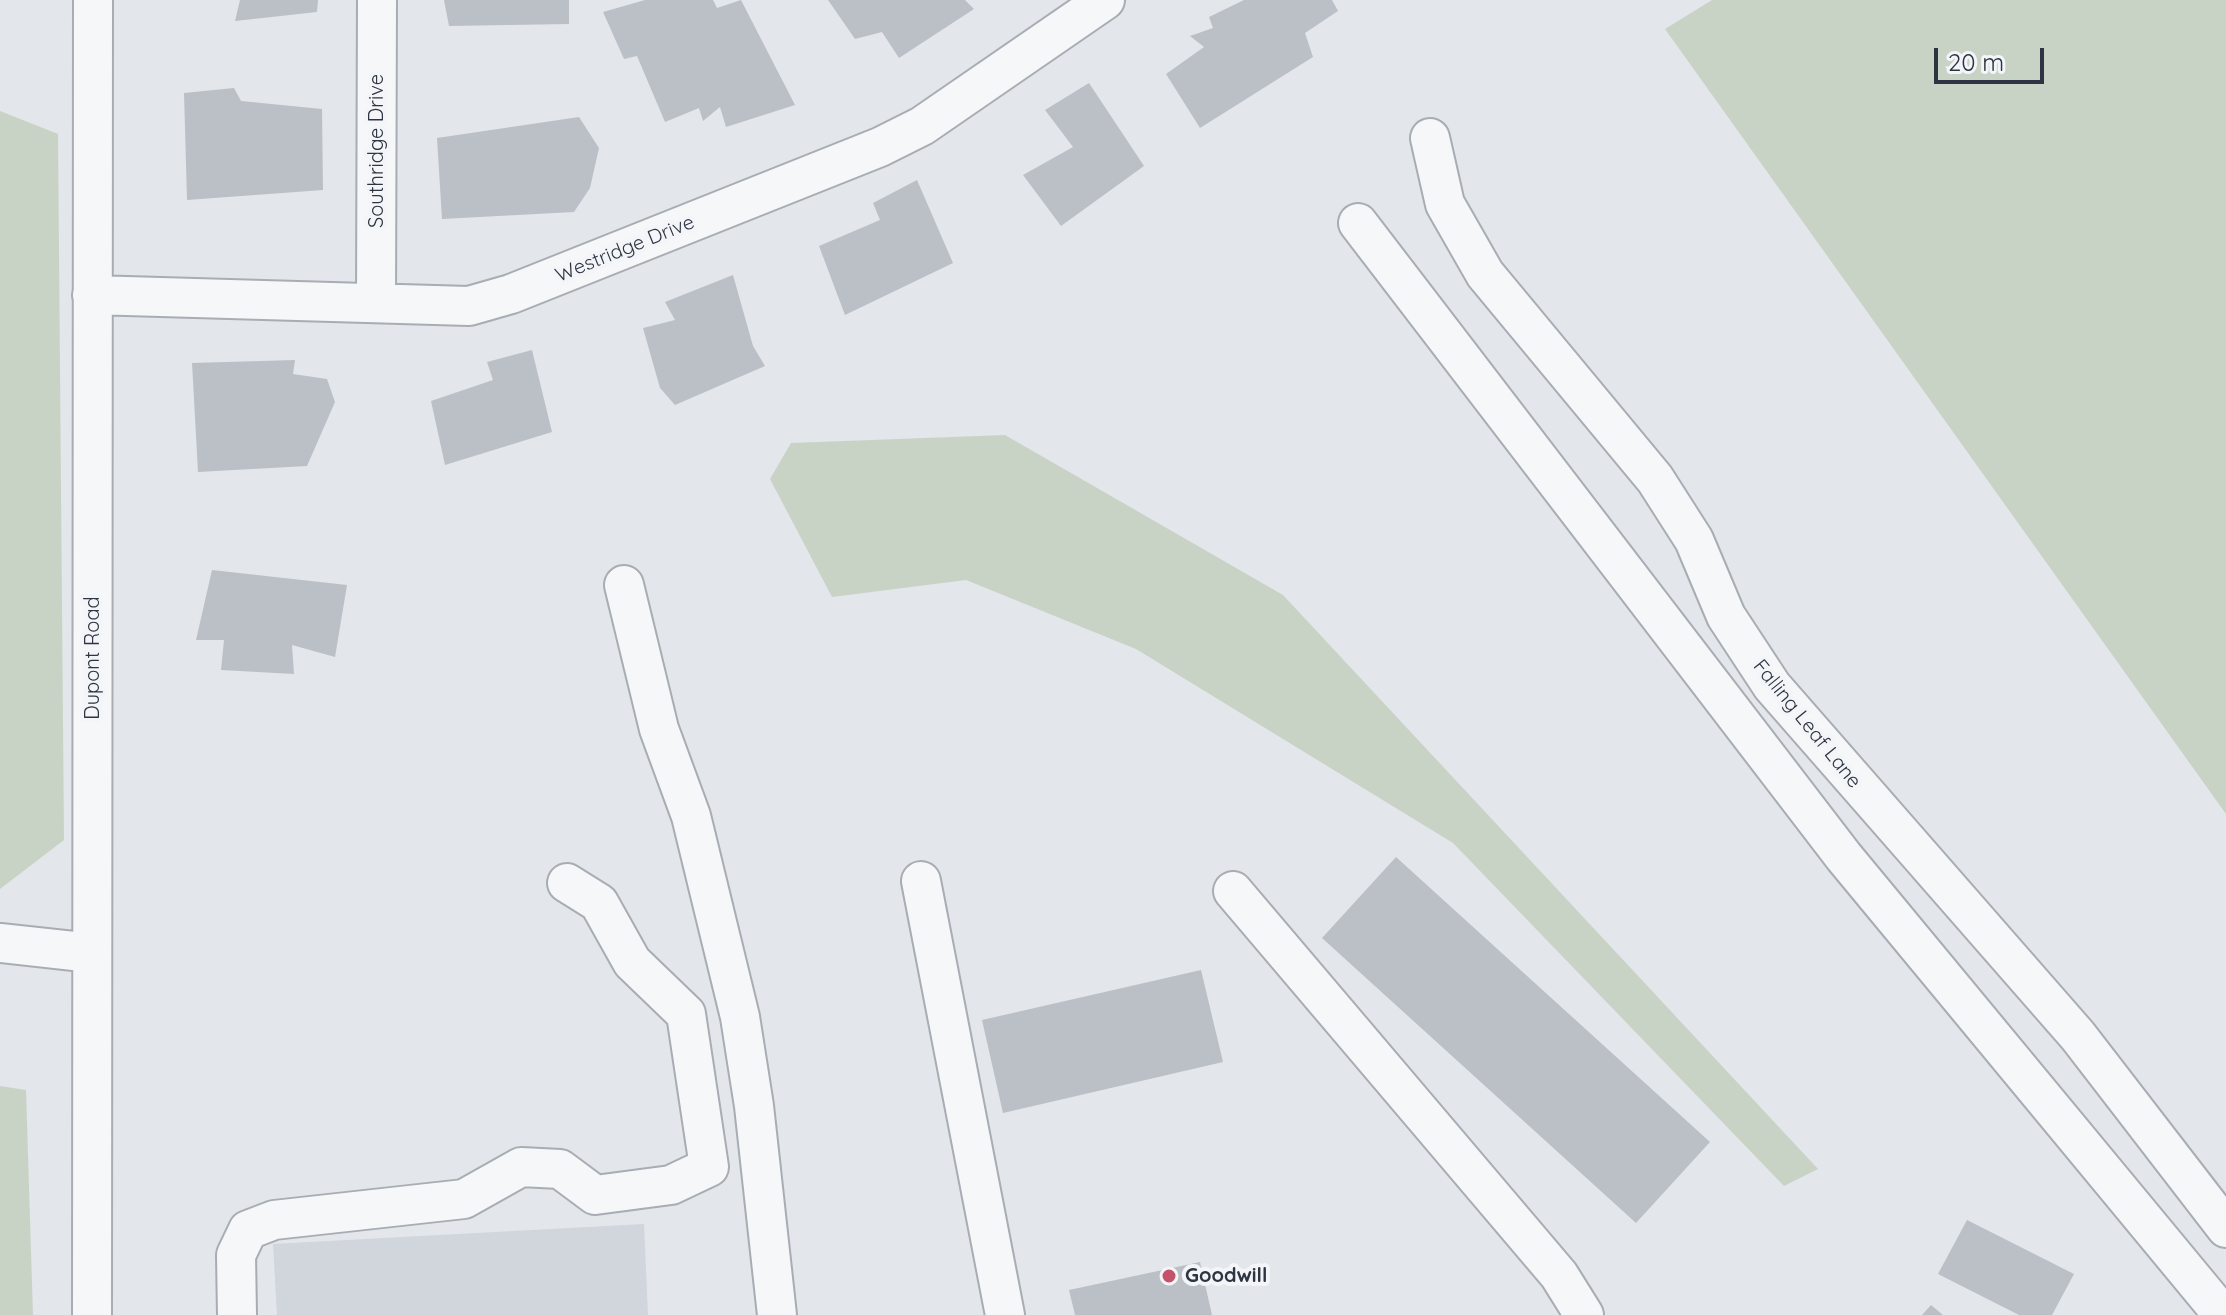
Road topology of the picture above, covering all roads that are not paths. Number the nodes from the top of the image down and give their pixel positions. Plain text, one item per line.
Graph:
1 (93, 0) edge
2 (377, 0) edge
3 (1105, 0) edge
4 (1430, 138) dead end
5 (1358, 223) dead end
6 (92, 295) junction
7 (376, 302) junction
8 (624, 585) dead end
9 (921, 881) dead end
10 (567, 883) dead end
11 (1233, 891) dead end
12 (0, 943) edge
13 (92, 953) junction
14 (2226, 1228) edge
15 (92, 1315) edge
16 (237, 1315) edge
17 (777, 1315) edge
18 (1005, 1315) edge
19 (1584, 1315) edge
20 (2223, 1315) edge

1 - 6 street, Dupont Road
2 - 7 street, Southridge Drive
3 - 7 street, Westridge Drive
4 - 14 street, Falling Leaf Lane
5 - 20 street
6 - 7 street, Westridge Drive
6 - 13 street, Dupont Road
8 - 17 street
9 - 18 street
10 - 16 street
11 - 19 street
12 - 13 street
13 - 15 street, Dupont Road

